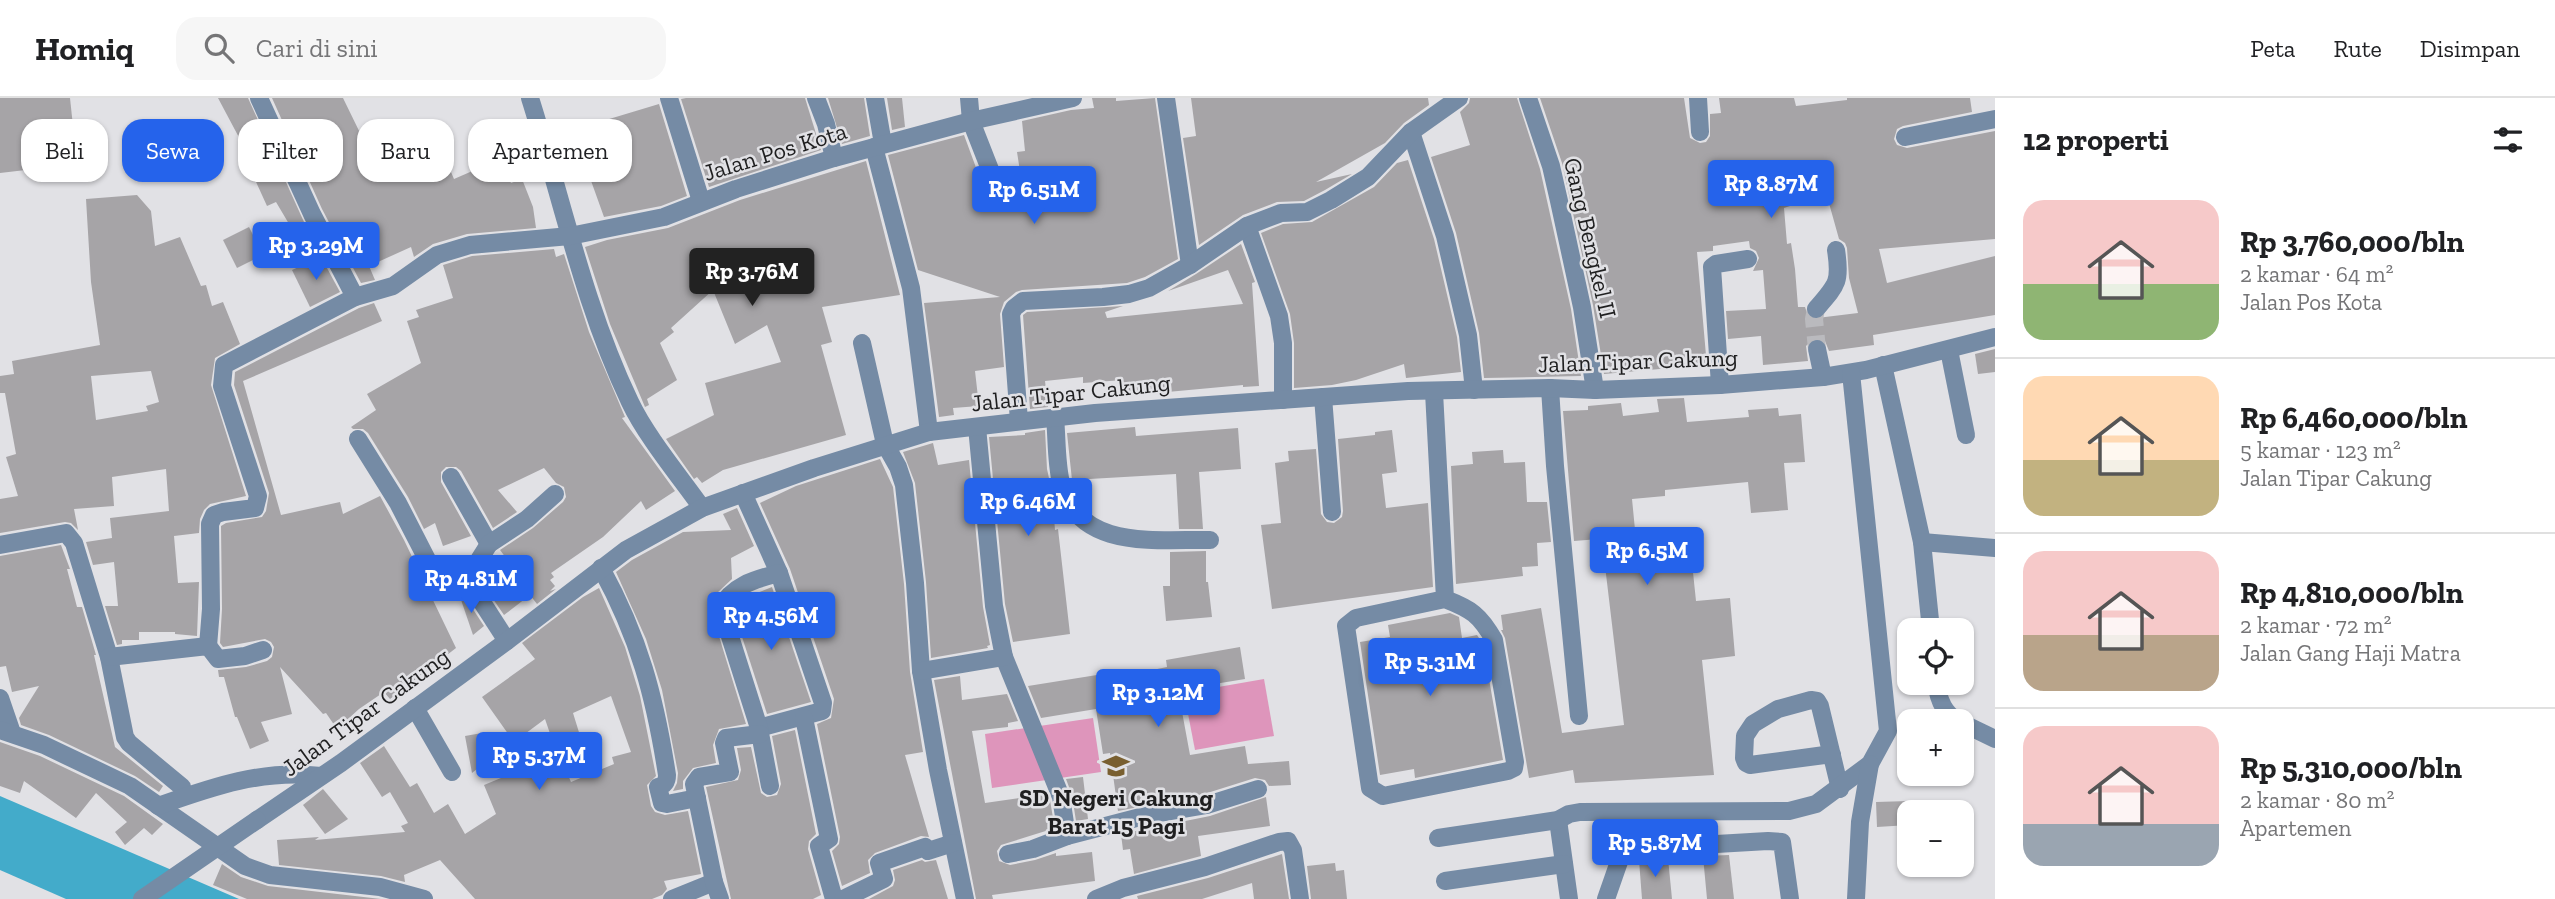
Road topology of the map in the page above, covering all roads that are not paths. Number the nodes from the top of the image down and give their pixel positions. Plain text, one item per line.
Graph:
1 (259, 98) edge
2 (530, 98) edge
3 (669, 98) edge
4 (816, 98) edge
5 (875, 98) edge
6 (969, 98) edge
7 (1166, 98) edge
8 (1458, 98) edge
9 (1528, 98) edge
10 (1698, 98) edge
11 (1068, 99) edge
12 (1995, 119) edge
13 (971, 121) junction
14 (1412, 132) junction
15 (1700, 132) dead end
16 (1905, 137) dead end
17 (878, 146) junction
18 (834, 158) junction
19 (1000, 195) dead end
20 (701, 201) junction
21 (1247, 226) junction
22 (570, 236) junction
23 (1836, 250) dead end
24 (1748, 259) dead end
25 (1190, 265) junction
26 (355, 297) junction
27 (1816, 309) tunnel mouth
28 (1995, 337) edge
29 (862, 343) dead end
30 (1817, 349) tunnel mouth
31 (1950, 350) junction
32 (1883, 365) junction
33 (1851, 373) junction
34 (1823, 377) junction
35 (1720, 385) junction
36 (1550, 388) junction
37 (1474, 390) junction
38 (1595, 390) junction
39 (1434, 392) junction
40 (1323, 397) junction
41 (1283, 400) junction
42 (1055, 417) junction
43 (1019, 421) junction
44 (977, 427) junction
45 (929, 432) junction
46 (1966, 435) dead end
47 (358, 439) dead end
48 (885, 444) junction
49 (451, 477) dead end
50 (743, 493) junction
51 (555, 494) dead end
52 (702, 508) junction
53 (1332, 512) dead end
54 (1210, 540) dead end
55 (1922, 542) junction
56 (489, 544) junction
57 (0, 545) edge
58 (1995, 548) edge
59 (601, 568) junction
60 (779, 573) junction
61 (467, 579) junction
62 (1445, 599) junction
63 (1930, 618) edge
64 (507, 641) junction
65 (208, 646) junction
66 (263, 650) dead end
67 (109, 657) junction
68 (1004, 657) junction
69 (921, 671) junction
70 (1937, 695) edge
71 (0, 698) edge
72 (415, 708) junction
73 (1947, 709) edge
74 (1579, 716) dead end
75 (804, 718) junction
76 (1974, 728) edge
77 (760, 731) junction
78 (6, 732) edge
79 (1995, 739) edge
80 (1832, 754) junction
81 (1870, 764) junction
82 (452, 772) dead end
83 (321, 776) junction
84 (182, 786) dead end
85 (770, 786) dead end
86 (1258, 789) dead end
87 (1840, 789) junction
88 (697, 798) junction
89 (158, 806) junction
90 (1558, 820) junction
91 (1067, 836) junction
92 (1438, 838) dead end
93 (953, 843) junction
94 (1008, 854) dead end
95 (1564, 864) junction
96 (1446, 881) dead end
97 (717, 891) edge
98 (1125, 893) edge
99 (142, 899) edge
100 (424, 899) edge
101 (672, 899) edge
102 (834, 899) edge
103 (843, 899) edge
104 (965, 899) edge
105 (1096, 899) edge
106 (1300, 899) edge
107 (1569, 899) edge
108 (1606, 899) edge
109 (1790, 899) edge
110 (1856, 899) edge

1 - 26 street
2 - 22 street
3 - 20 street
4 - 18 street
5 - 17 street
6 - 13 street
7 - 25 street
8 - 14 street
9 - 38 street, Gang Bengkel II
10 - 15 street
11 - 13 street, Jalan Pos Kota
12 - 16 street
13 - 17 street, Jalan Pos Kota
13 - 19 street
14 - 21 street
14 - 37 street
17 - 18 street, Jalan Pos Kota
17 - 45 street
18 - 20 street, Jalan Pos Kota
20 - 22 street, Jalan Pos Kota
21 - 25 street
21 - 41 street
22 - 26 street, Jalan Pos Kota
22 - 52 street
23 - 27 street
24 - 35 street
25 - 43 street
26 - 65 street, Jalan Pos Kota
28 - 31 street, Jalan Tipar Cakung
29 - 48 street
30 - 34 street
31 - 32 street, Jalan Tipar Cakung
31 - 46 street
32 - 33 street, Jalan Tipar Cakung
32 - 55 street
33 - 34 street, Jalan Tipar Cakung
33 - 81 street
34 - 35 street, Jalan Tipar Cakung
35 - 38 street, Jalan Tipar Cakung
36 - 37 street, Jalan Tipar Cakung
36 - 38 street, Jalan Tipar Cakung
36 - 74 street
37 - 39 street, Jalan Tipar Cakung
39 - 40 street, Jalan Tipar Cakung
39 - 62 street
40 - 41 street, Jalan Tipar Cakung
40 - 53 street
41 - 42 street, Jalan Tipar Cakung
42 - 43 street, Jalan Tipar Cakung
42 - 54 street
43 - 44 street, Jalan Tipar Cakung
44 - 45 street, Jalan Tipar Cakung
44 - 68 street
45 - 48 street, Jalan Tipar Cakung
47 - 61 street
48 - 50 street, Jalan Tipar Cakung
48 - 69 street
49 - 56 street
50 - 52 street, Jalan Tipar Cakung
50 - 60 street
51 - 56 street
52 - 59 street, Jalan Tipar Cakung
55 - 58 street
55 - 63 street
56 - 61 street
57 - 67 street
59 - 64 street, Jalan Tipar Cakung
59 - 88 street
60 - 75 street
60 - 77 street
61 - 64 street
62 - 62 street
64 - 72 street, Jalan Tipar Cakung
65 - 66 street
65 - 67 street
67 - 84 street
68 - 69 street
68 - 91 street
69 - 93 street
70 - 73 street
71 - 78 street
72 - 82 street
72 - 83 street, Jalan Tipar Cakung
75 - 77 street
75 - 102 street
76 - 79 street
77 - 85 street
77 - 88 street
78 - 89 street
80 - 80 street
80 - 87 street
81 - 87 street
81 - 110 street
83 - 89 street
83 - 99 street, Jalan Tipar Cakung, bridge
86 - 91 street
87 - 90 street
88 - 97 street
89 - 100 street
90 - 92 street
90 - 95 street
91 - 94 street
93 - 103 street
93 - 104 street
95 - 96 street
95 - 107 street
97 - 101 street
98 - 105 street
98 - 106 street
108 - 109 street

